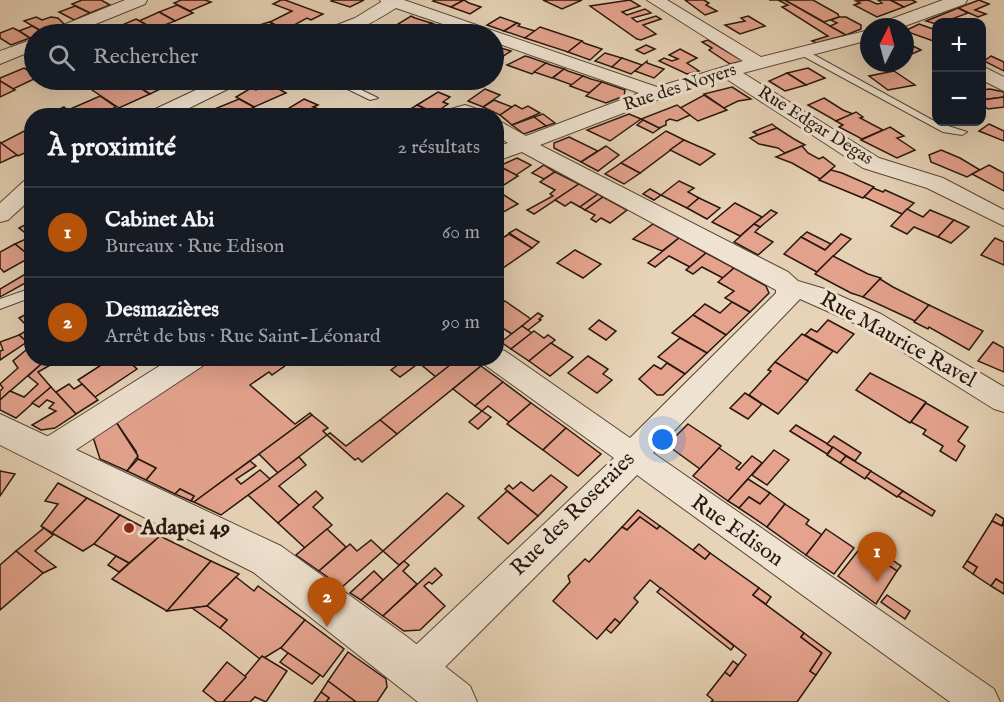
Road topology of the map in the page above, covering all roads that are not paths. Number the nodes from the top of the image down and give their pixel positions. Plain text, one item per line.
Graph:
1 (139, 0) edge
2 (655, 0) edge
3 (959, 0) edge
4 (391, 1) edge
5 (910, 18) edge
6 (81, 24) edge
7 (356, 24) edge
8 (459, 24) edge
9 (860, 37) edge
10 (504, 39) edge
11 (24, 48) edge
12 (804, 53) junction
13 (0, 58) edge
14 (760, 64) junction
15 (727, 71) junction
16 (986, 75) edge
17 (1004, 85) edge
18 (210, 90) edge
19 (356, 90) edge
20 (657, 93) junction
21 (373, 98) dead end
22 (173, 108) edge
23 (504, 131) edge
24 (962, 132) dead end
25 (522, 144) junction
26 (504, 152) edge
27 (24, 193) edge
28 (0, 215) edge
29 (1004, 219) edge
30 (789, 287) junction
31 (24, 295) edge
32 (0, 304) edge
33 (504, 364) edge
34 (182, 366) edge
35 (1004, 401) edge
36 (0, 429) edge
37 (48, 452) junction
38 (633, 457) junction
39 (427, 689) edge
40 (981, 702) edge

1 - 6 street
2 - 14 street
3 - 5 street
4 - 7 street
4 - 8 street
9 - 12 street, Rue des Noyers
10 - 20 street
11 - 13 street
12 - 14 street, Rue des Noyers
12 - 24 lane
14 - 15 street, Rue des Noyers
15 - 20 street, Rue des Noyers
15 - 29 street, Rue Edgar Degas
16 - 17 street
18 - 22 street
19 - 21 lane
20 - 25 street, Rue des Noyers
23 - 25 street
25 - 26 street, Rue des Noyers
25 - 30 street
27 - 28 street
30 - 35 street, Rue Maurice Ravel
30 - 38 street, Rue des Roseraies
31 - 32 lane
33 - 38 street, Rue Edison
34 - 37 street
36 - 37 street
37 - 39 street
38 - 39 street, Rue des Roseraies
38 - 40 street, Rue Edison

